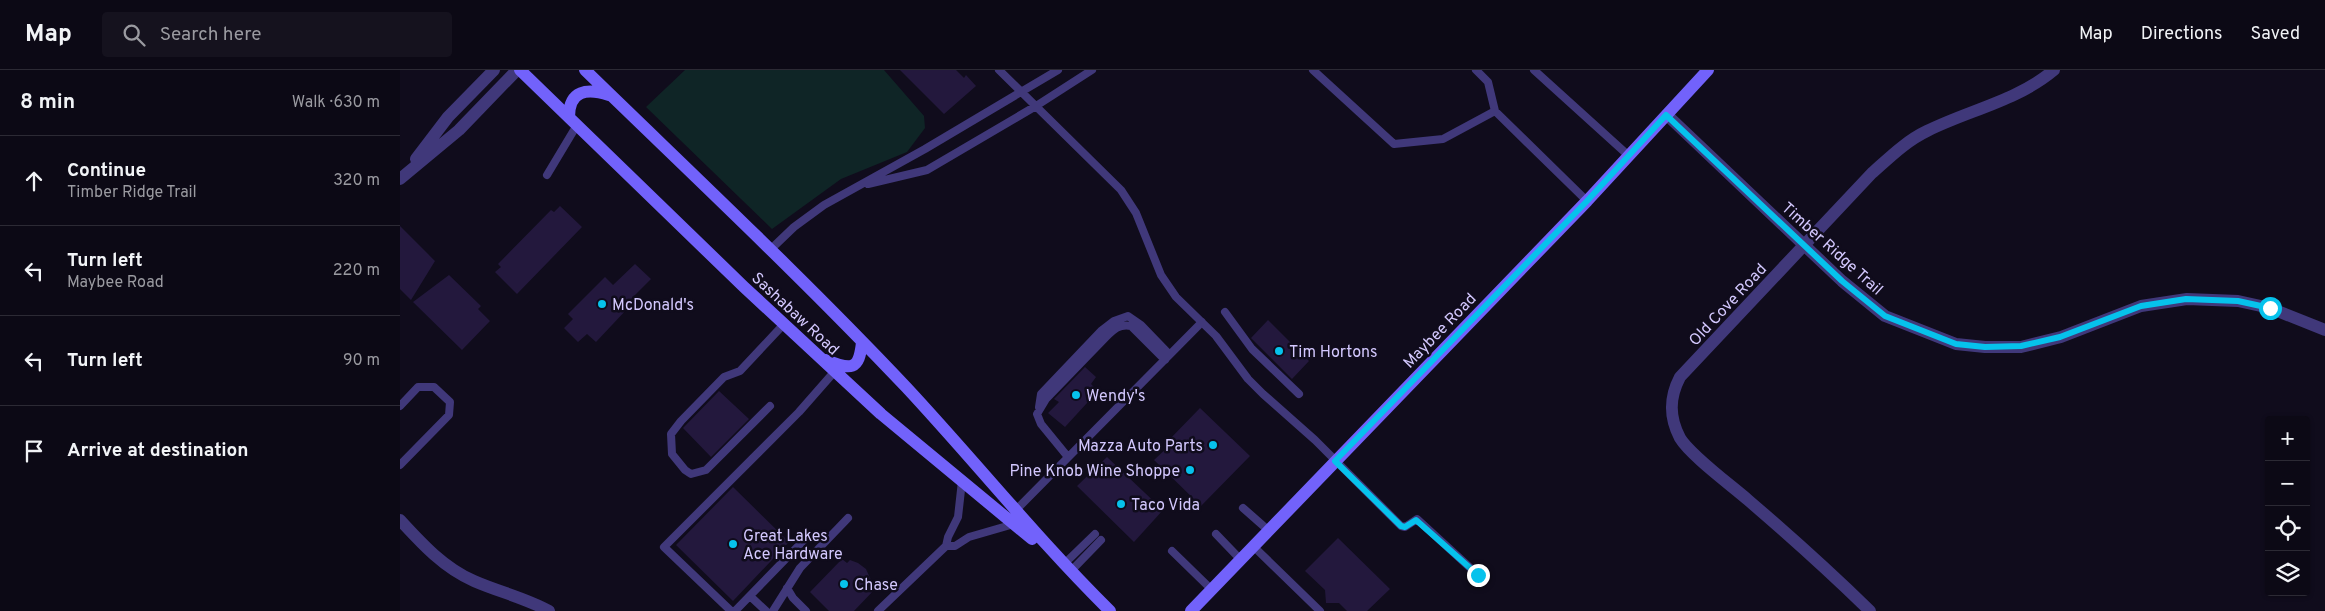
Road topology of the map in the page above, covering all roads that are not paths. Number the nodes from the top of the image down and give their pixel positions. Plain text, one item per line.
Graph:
1 (494, 70) edge
2 (519, 70) edge
3 (585, 70) edge
4 (999, 70) edge
5 (1058, 70) edge
6 (1092, 70) edge
7 (1313, 70) edge
8 (1476, 70) edge
9 (1534, 70) edge
10 (1708, 70) edge
11 (2054, 70) edge
12 (1021, 92) junction
13 (612, 96) junction
14 (1036, 106) junction
15 (1495, 111) junction
16 (1666, 115) junction
17 (573, 121) junction
18 (1629, 156) junction
19 (547, 175) dead end
20 (403, 176) edge
21 (861, 185) junction
22 (1587, 201) junction
23 (1804, 246) junction
24 (770, 250) junction
25 (1225, 312) dead end
26 (1202, 322) junction
27 (784, 324) junction
28 (2325, 330) edge
29 (862, 342) junction
30 (819, 357) junction
31 (1167, 357) junction
32 (835, 371) junction
33 (1299, 394) dead end
34 (400, 406) edge
35 (770, 406) dead end
36 (1068, 457) junction
37 (1335, 461) junction
38 (400, 465) edge
39 (962, 481) junction
40 (1243, 508) dead end
41 (1014, 517) junction
42 (848, 518) dead end
43 (400, 520) edge
44 (1268, 530) junction
45 (1216, 534) dead end
46 (807, 537) dead end
47 (1098, 537) dead end
48 (946, 546) junction
49 (1253, 546) junction
50 (1172, 551) dead end
51 (1240, 559) junction
52 (1067, 569) junction
53 (1478, 575) dead end
54 (787, 588) junction
55 (1211, 589) junction
56 (750, 596) junction
57 (549, 611) edge
58 (733, 611) edge
59 (766, 611) edge
60 (773, 611) edge
61 (806, 611) edge
62 (878, 611) edge
63 (1110, 611) edge
64 (1191, 611) edge
65 (1320, 611) edge
66 (1870, 611) edge

1 - 20 street
2 - 17 main road, Sashabaw Road
2 - 20 street
3 - 13 main road, Sashabaw Road
4 - 12 lane
5 - 12 lane
6 - 14 lane
7 - 15 lane
8 - 15 lane
9 - 18 lane
10 - 16 main road, Maybee Road
11 - 23 street, Old Cove Road
12 - 14 lane
12 - 21 lane
13 - 17 main road
13 - 24 main road, Sashabaw Road
14 - 21 lane
14 - 26 lane
15 - 22 lane
16 - 18 main road, Maybee Road
16 - 23 street, Timber Ridge Trail
17 - 19 lane
17 - 27 main road, Sashabaw Road
18 - 22 main road, Maybee Road
21 - 24 lane
22 - 37 main road, Maybee Road
23 - 28 street, Timber Ridge Trail
23 - 66 street, Old Cove Road
24 - 29 main road, Sashabaw Road
25 - 33 lane
26 - 31 lane
26 - 37 lane
27 - 30 main road, Sashabaw Road
27 - 35 lane
29 - 30 main road
29 - 41 main road, Sashabaw Road
30 - 32 main road, Sashabaw Road
31 - 36 lane
31 - 36 lane
32 - 39 main road, Sashabaw Road
32 - 58 lane
34 - 38 lane
36 - 41 lane
37 - 44 main road, Maybee Road
37 - 53 lane
39 - 41 main road, Sashabaw Road
39 - 48 lane
40 - 44 lane
41 - 48 lane
41 - 52 main road, Sashabaw Road
42 - 54 lane
43 - 57 street
44 - 49 main road, Maybee Road
45 - 51 lane
46 - 56 lane
47 - 52 lane
48 - 62 lane
49 - 51 main road, Maybee Road
49 - 65 lane
50 - 55 lane
51 - 55 main road, Maybee Road
52 - 63 main road, Sashabaw Road
54 - 60 lane
54 - 61 lane
55 - 64 main road, Maybee Road
56 - 58 lane
56 - 59 lane

